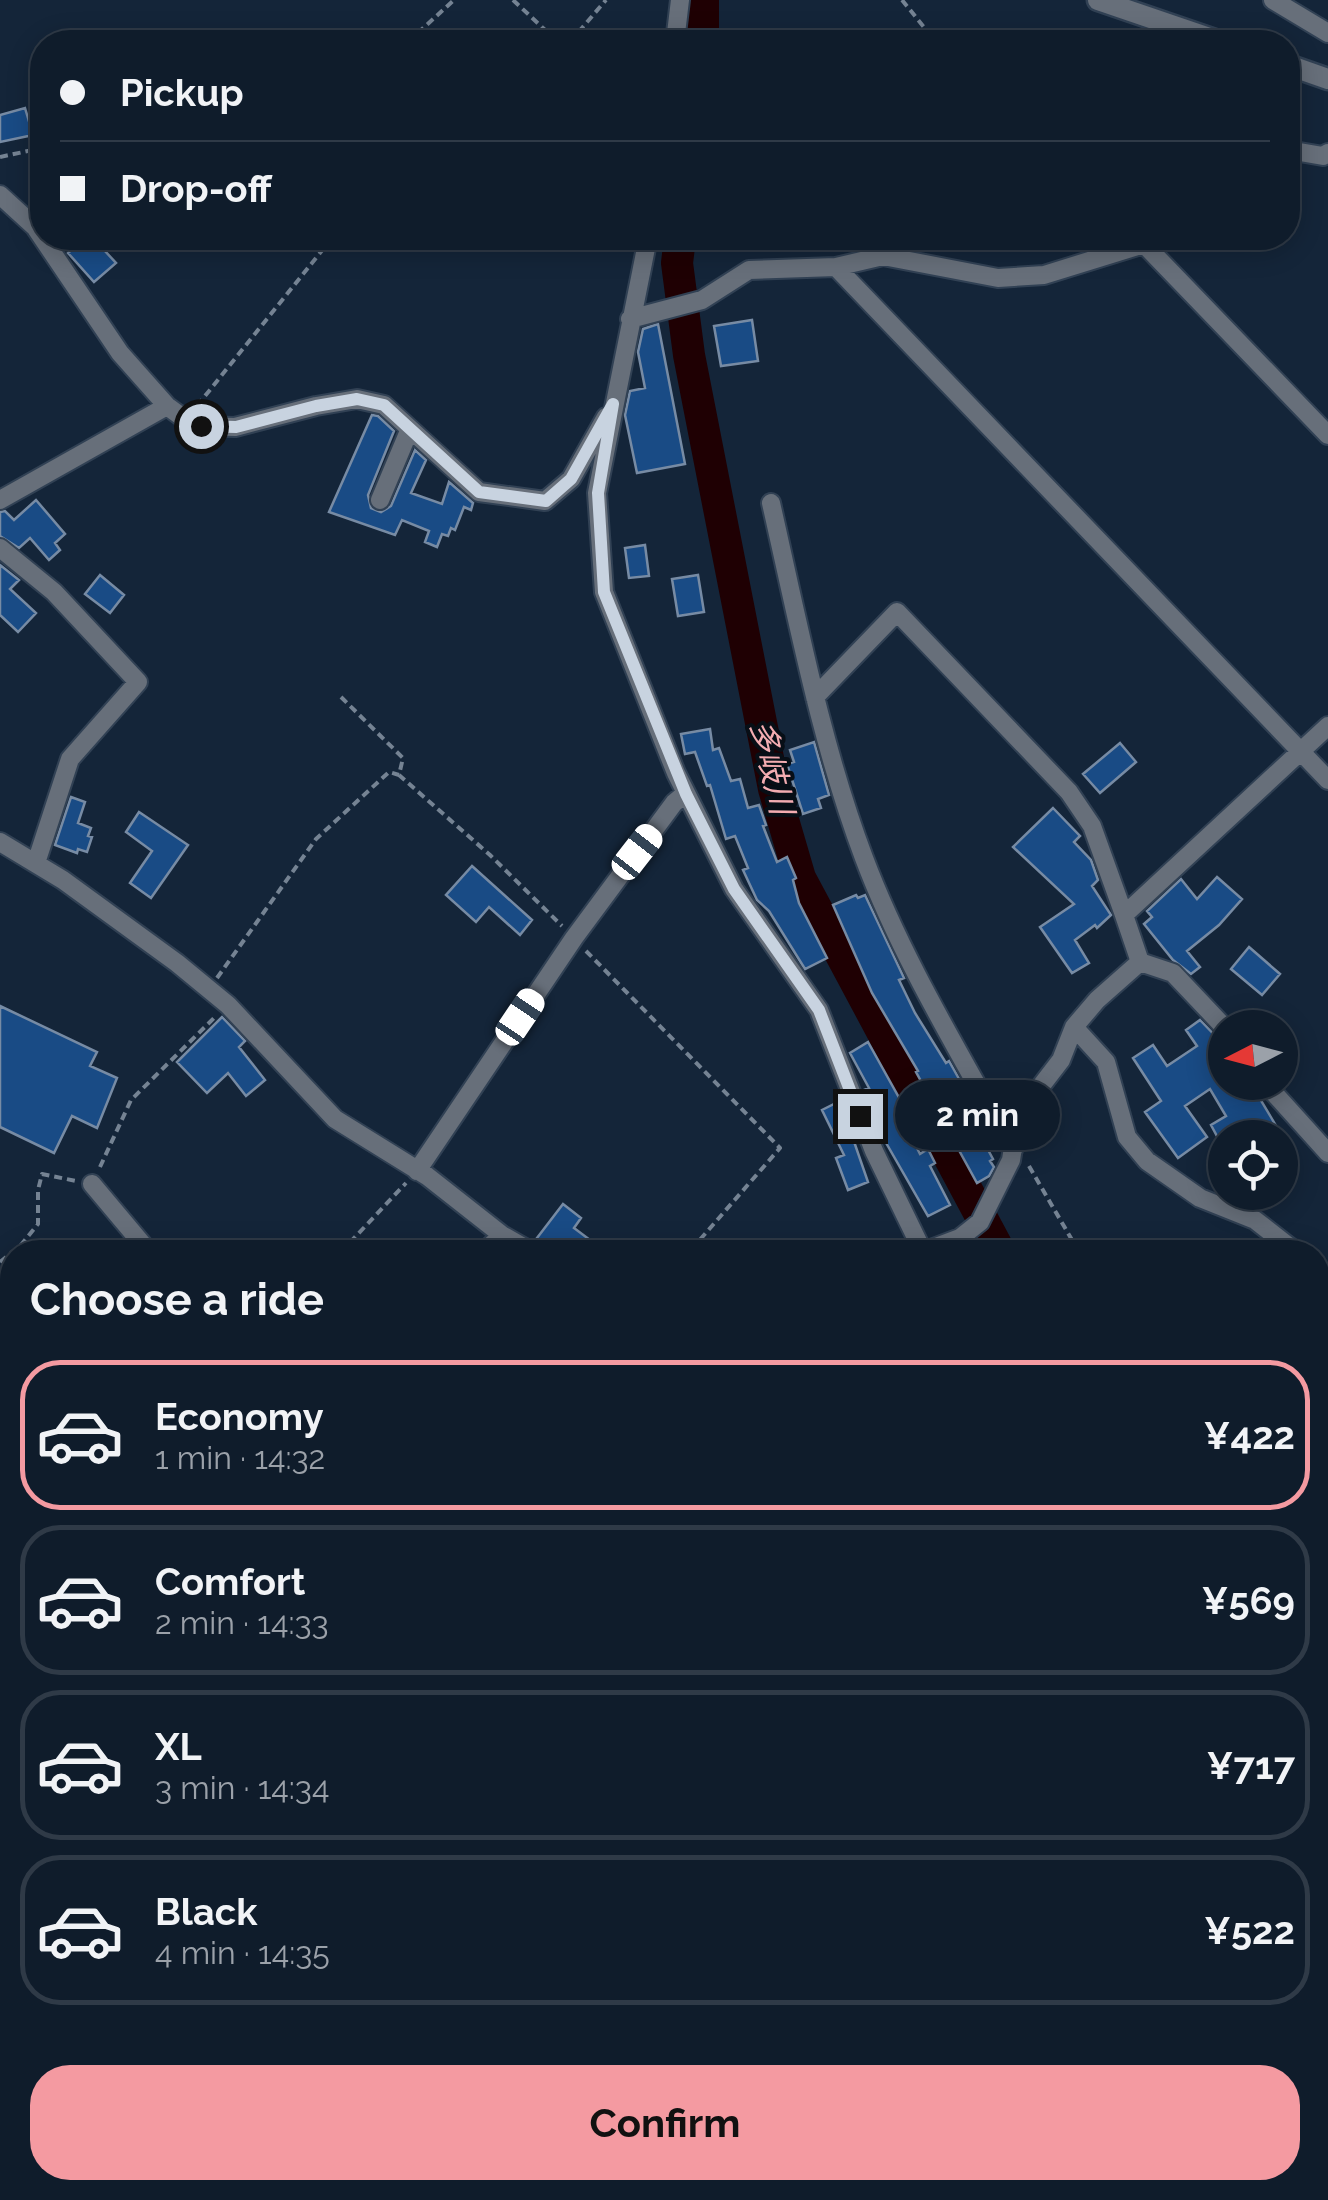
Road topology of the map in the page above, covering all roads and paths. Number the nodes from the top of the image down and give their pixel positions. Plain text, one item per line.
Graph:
1 (454, 0) edge
2 (513, 0) edge
3 (606, 0) edge
4 (680, 0) edge
5 (902, 0) edge
6 (1098, 0) edge
7 (1274, 0) edge
8 (421, 30) edge
9 (545, 30) edge
10 (580, 30) edge
11 (676, 30) edge
12 (926, 30) edge
13 (1186, 30) edge
14 (1328, 33) edge
15 (1300, 70) edge
16 (1328, 80) edge
17 (30, 151) edge
18 (1300, 152) edge
19 (1328, 153) edge
20 (0, 157) edge
21 (0, 196) edge
22 (30, 223) edge
23 (51, 250) edge
24 (322, 250) edge
25 (645, 250) edge
26 (1118, 250) edge
27 (1157, 250) edge
28 (836, 268) junction
29 (630, 319) junction
30 (613, 404) junction
31 (167, 406) junction
32 (186, 420) junction
33 (409, 431) junction
34 (1328, 435) edge
35 (0, 500) edge
36 (380, 500) dead end
37 (771, 504) dead end
38 (0, 548) edge
39 (815, 696) junction
40 (341, 697) dead end
41 (1328, 726) edge
42 (1301, 752) junction
43 (399, 775) junction
44 (1328, 780) edge
45 (686, 794) junction
46 (0, 842) edge
47 (36, 864) junction
48 (1124, 916) junction
49 (574, 938) junction
50 (1140, 962) junction
51 (210, 990) junction
52 (228, 1005) junction
53 (1208, 1010) edge
54 (1074, 1027) junction
55 (1280, 1100) edge
56 (1013, 1145) junction
57 (1328, 1152) edge
58 (417, 1171) junction
59 (92, 1184) junction
60 (502, 1234) junction
61 (25, 1240) edge
62 (140, 1240) edge
63 (352, 1240) edge
64 (496, 1240) edge
65 (512, 1240) edge
66 (701, 1240) edge
67 (917, 1240) edge
68 (955, 1240) edge
69 (1072, 1240) edge
70 (1281, 1240) edge

1 - 8 path
2 - 9 path
3 - 10 path
4 - 11 street
5 - 12 path
6 - 13 street
7 - 14 street
15 - 16 street
17 - 20 path
18 - 19 street
21 - 22 street
23 - 31 street
24 - 32 path
25 - 29 street
26 - 28 street
27 - 34 street
28 - 29 street
28 - 42 street
29 - 30 street
30 - 33 street
30 - 45 street
31 - 32 street
31 - 35 street
32 - 33 street
33 - 36 street
37 - 39 street
38 - 47 street
39 - 48 street
39 - 56 street
40 - 43 path
41 - 42 street
42 - 44 street
42 - 48 street
43 - 49 path
43 - 51 path
45 - 49 street
45 - 67 street
46 - 47 street
47 - 51 street
48 - 50 street
49 - 58 street
49 - 66 path
50 - 53 street
50 - 54 street
51 - 52 street
52 - 58 street
52 - 59 path
54 - 56 street
54 - 70 street
55 - 57 street
56 - 68 street
56 - 69 path
58 - 60 street
58 - 63 path
59 - 61 path
59 - 62 street
60 - 64 street
60 - 65 street

